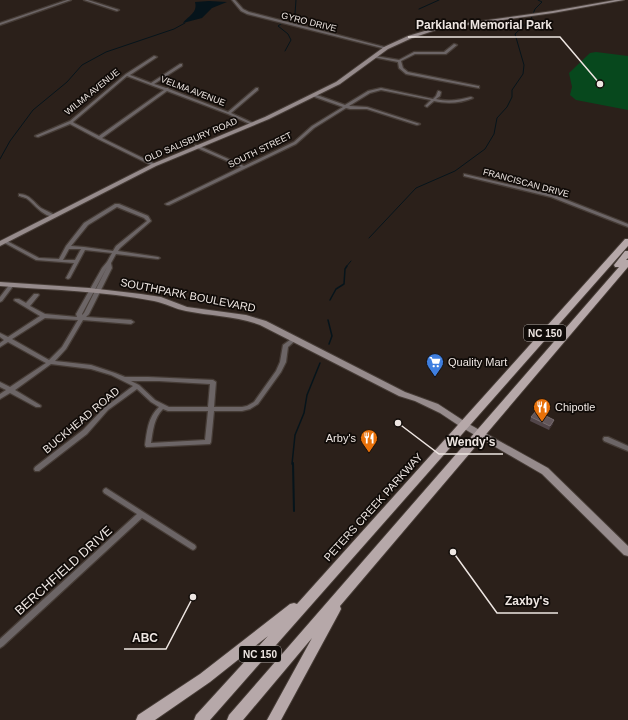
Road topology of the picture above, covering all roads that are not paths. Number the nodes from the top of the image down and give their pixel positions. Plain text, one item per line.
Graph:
1 (70, 0) edge
2 (85, 0) edge
3 (234, 0) edge
4 (622, 0) edge
5 (118, 10) dead end
6 (0, 24) edge
7 (455, 45) dead end
8 (386, 48) junction
9 (155, 57) dead end
10 (375, 57) junction
11 (399, 61) junction
12 (181, 65) dead end
13 (127, 75) junction
14 (152, 84) junction
15 (478, 88) dead end
16 (167, 89) junction
17 (257, 89) dead end
18 (439, 92) dead end
19 (313, 95) junction
20 (408, 95) junction
21 (471, 98) dead end
22 (402, 100) dead end
23 (434, 100) junction
24 (427, 106) dead end
25 (345, 107) junction
26 (229, 113) junction
27 (71, 122) junction
28 (253, 124) junction
29 (418, 124) dead end
30 (37, 136) dead end
31 (99, 138) junction
32 (196, 146) junction
33 (154, 165) junction
34 (244, 167) junction
35 (465, 175) dead end
36 (21, 195) dead end
37 (167, 204) dead end
38 (54, 216) junction
39 (628, 226) edge
40 (628, 241) edge
41 (2, 243) edge
42 (68, 247) junction
43 (84, 248) junction
44 (628, 252) edge
45 (114, 253) junction
46 (158, 258) dead end
47 (60, 261) junction
48 (77, 262) junction
49 (628, 262) edge
50 (616, 276) junction
51 (68, 278) dead end
52 (0, 284) edge
53 (12, 285) junction
54 (95, 290) junction
55 (36, 295) dead end
56 (0, 300) edge
57 (17, 300) dead end
58 (27, 306) junction
59 (84, 306) junction
60 (90, 306) junction
61 (44, 316) junction
62 (80, 319) junction
63 (131, 322) dead end
64 (0, 334) edge
65 (9, 339) junction
66 (294, 339) junction
67 (0, 345) edge
68 (49, 362) junction
69 (123, 379) junction
70 (0, 384) edge
71 (137, 386) junction
72 (10, 390) junction
73 (0, 397) edge
74 (38, 406) dead end
75 (162, 407) junction
76 (212, 410) junction
77 (464, 425) junction
78 (480, 434) junction
79 (606, 439) dead end
80 (628, 449) edge
81 (37, 469) dead end
82 (106, 491) dead end
83 (142, 514) junction
84 (193, 547) dead end
85 (628, 552) edge
86 (348, 587) junction
87 (318, 588) junction
88 (0, 644) edge
89 (143, 720) edge
90 (201, 720) edge
91 (234, 720) edge
92 (274, 720) edge

1 - 6 street
2 - 5 street
3 - 8 street, GYRO DRIVE
4 - 8 main road, OLD SALISBURY ROAD
7 - 11 street
8 - 10 main road, OLD SALISBURY ROAD
9 - 13 street, WILMA AVENUE
10 - 11 street
10 - 19 main road, OLD SALISBURY ROAD
11 - 15 street
12 - 14 street
13 - 14 street, VELMA AVENUE
13 - 27 street, WILMA AVENUE
14 - 16 street, VELMA AVENUE
16 - 26 street, VELMA AVENUE
16 - 31 street
17 - 26 street
18 - 23 street
19 - 25 street
19 - 28 main road, OLD SALISBURY ROAD
20 - 22 street
20 - 23 street
20 - 25 street, SOUTH STREET
21 - 23 street
23 - 24 street
25 - 29 street
25 - 34 street, SOUTH STREET
26 - 28 street, VELMA AVENUE
27 - 30 street, WILMA AVENUE
27 - 31 street
28 - 32 main road, OLD SALISBURY ROAD
31 - 33 street
32 - 33 main road, OLD SALISBURY ROAD
32 - 34 street
33 - 38 main road, OLD SALISBURY ROAD
34 - 37 street, SOUTH STREET
35 - 39 street, FRANCISCAN DRIVE
36 - 38 street
38 - 41 main road, OLD SALISBURY ROAD
40 - 77 main road, PETERS CREEK PARKWAY / NC 150
41 - 47 street
42 - 43 street
42 - 45 street
42 - 47 street
43 - 45 street
43 - 48 street
44 - 50 main road
45 - 46 street
45 - 54 street
47 - 48 street
48 - 51 street
49 - 50 main road, NC 150
50 - 78 main road, NC 150
52 - 53 main road, SOUTHPARK BOULEVARD
53 - 54 main road, SOUTHPARK BOULEVARD
53 - 56 street
54 - 59 street
54 - 60 street
54 - 66 main road, SOUTHPARK BOULEVARD
55 - 58 street
57 - 58 street
58 - 61 street
59 - 60 street
59 - 62 street
60 - 62 street
61 - 62 street
61 - 65 street
62 - 63 street
62 - 68 street
64 - 65 street
65 - 67 street
65 - 68 street
66 - 76 street
66 - 77 main road, SOUTHPARK BOULEVARD
68 - 69 street
68 - 72 street
69 - 71 street
69 - 76 street
70 - 72 street
71 - 75 street
71 - 81 street, BUCKHEAD ROAD
72 - 73 street
72 - 74 street
75 - 76 street
75 - 76 street
77 - 78 main road, SOUTHPARK BOULEVARD
77 - 87 main road, PETERS CREEK PARKWAY / NC 150
78 - 85 main road, SOUTHPARK BOULEVARD
78 - 86 main road, NC 150
79 - 80 street
82 - 83 street
83 - 84 street
83 - 88 street, BERCHFIELD DRIVE
86 - 91 main road, NC 150
86 - 92 main road
87 - 89 main road
87 - 90 main road, PETERS CREEK PARKWAY / NC 150

